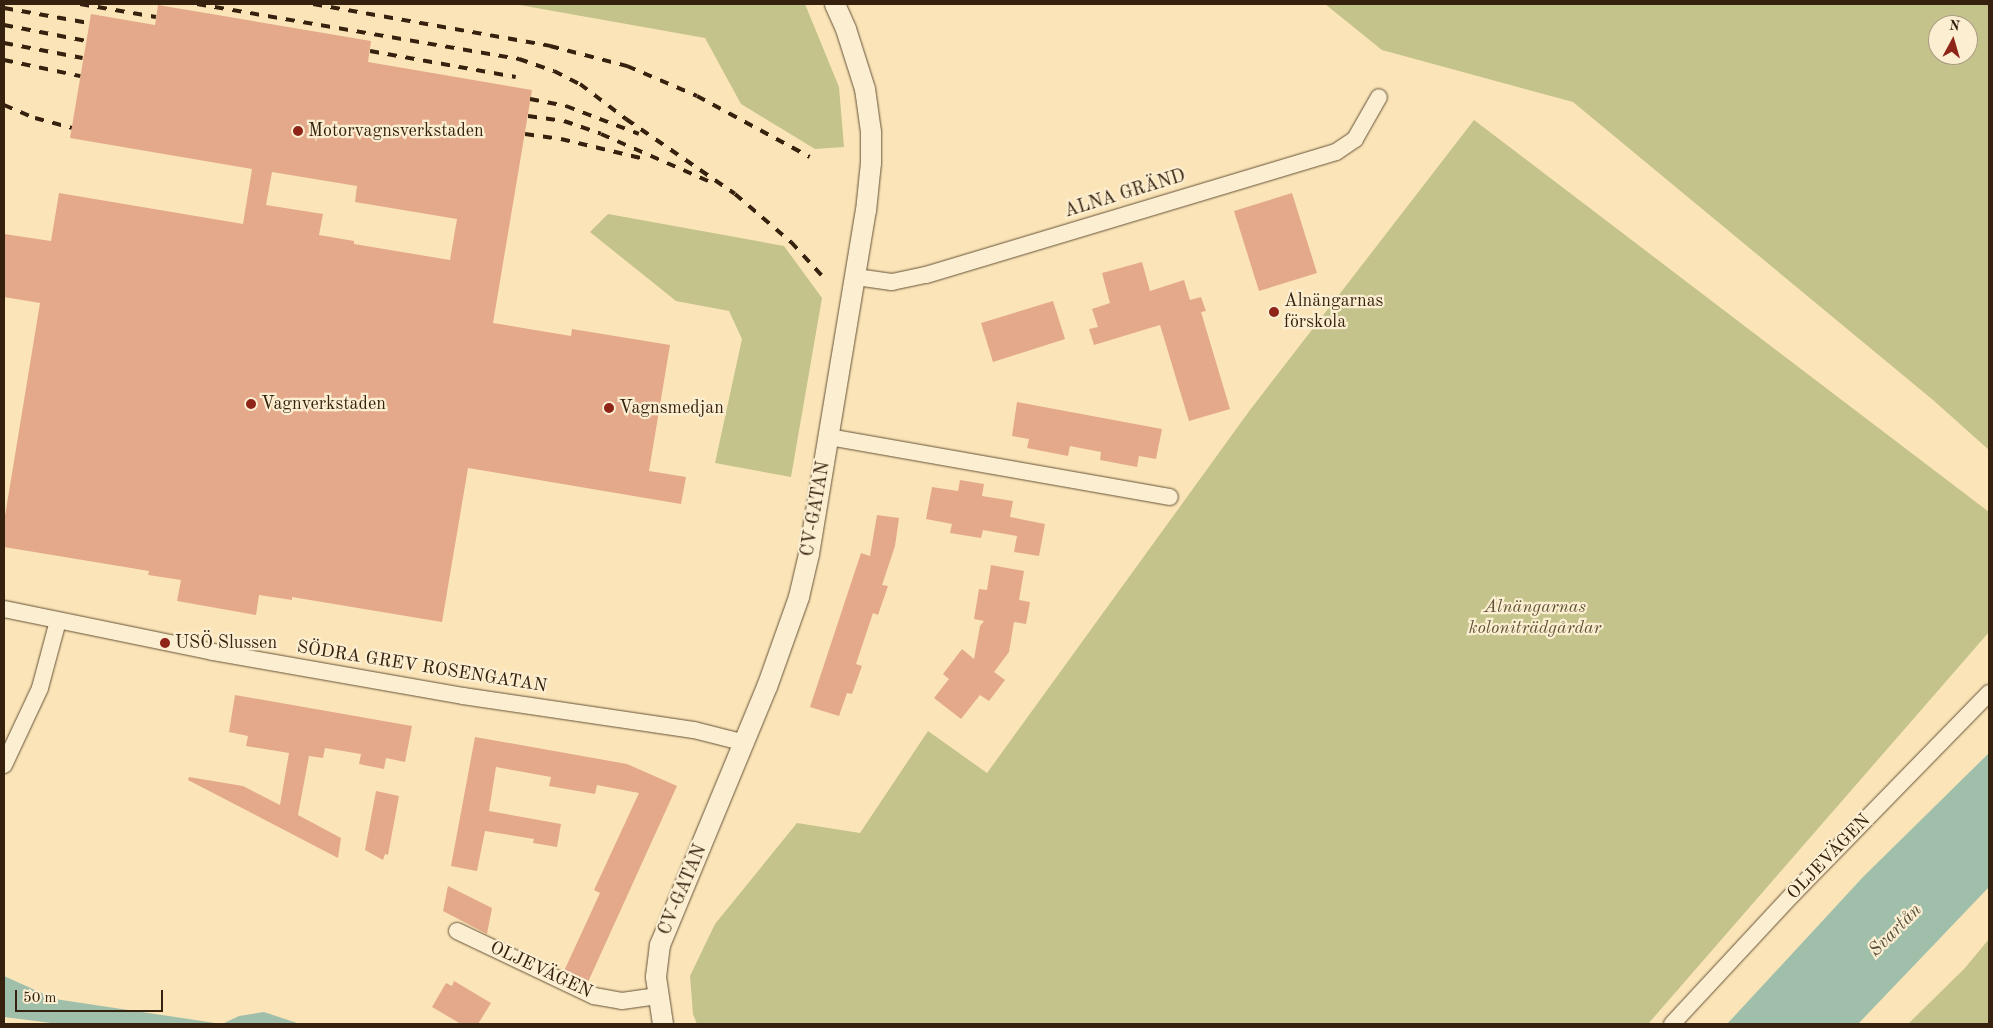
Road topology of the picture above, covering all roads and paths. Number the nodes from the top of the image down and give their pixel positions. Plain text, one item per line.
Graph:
1 (835, 4) edge
2 (1379, 97) dead end
3 (856, 277) junction
4 (829, 437) junction
5 (1170, 497) dead end
6 (4, 609) edge
7 (58, 620) junction
8 (1989, 693) edge
9 (746, 743) junction
10 (4, 764) edge
11 (457, 931) dead end
12 (658, 996) junction
13 (663, 1024) edge
14 (1672, 1024) edge

1 - 3 street, CV-GATAN
2 - 3 street, ALNA GRÄND
3 - 4 street, CV-GATAN
4 - 5 street
4 - 9 street, CV-GATAN
6 - 7 street, SÖDRA GREV ROSENGATAN
7 - 9 street, SÖDRA GREV ROSENGATAN
7 - 10 street
8 - 14 street, OLJEVÄGEN
9 - 12 street, CV-GATAN
11 - 12 street, OLJEVÄGEN
12 - 13 street

